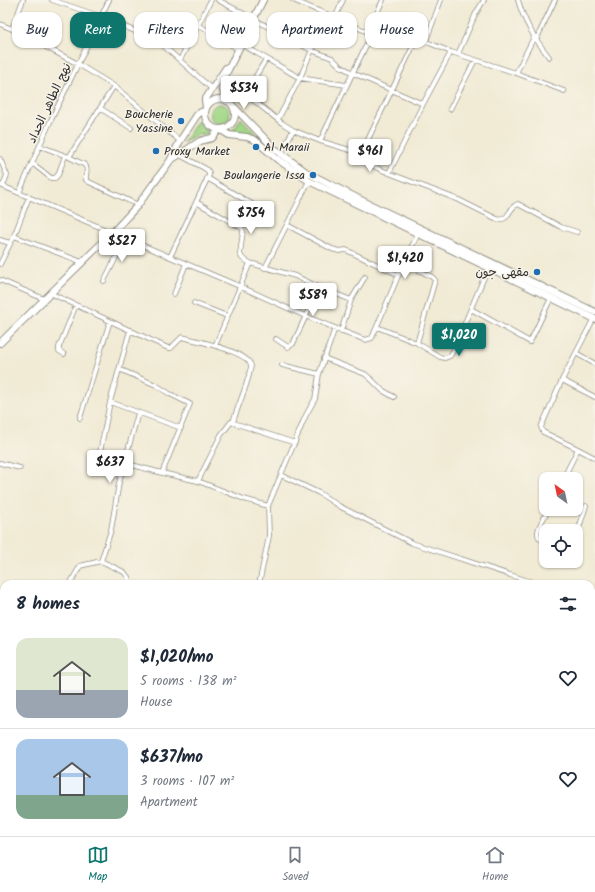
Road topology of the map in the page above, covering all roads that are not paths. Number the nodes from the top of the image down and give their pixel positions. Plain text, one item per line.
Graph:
1 (23, 0) edge
2 (52, 0) edge
3 (109, 0) edge
4 (212, 0) edge
5 (218, 0) edge
6 (263, 0) edge
7 (293, 0) edge
8 (309, 0) edge
9 (343, 0) edge
10 (382, 0) edge
11 (441, 0) edge
12 (484, 0) edge
13 (518, 0) edge
14 (555, 0) edge
15 (306, 5) junction
16 (18, 12) edge
17 (90, 12) edge
18 (104, 12) edge
19 (240, 12) edge
20 (257, 12) edge
21 (322, 12) edge
22 (338, 12) edge
23 (378, 12) edge
24 (259, 22) edge
25 (0, 24) edge
26 (198, 25) joint
27 (126, 27) edge
28 (12, 29) edge
29 (206, 29) edge
30 (428, 36) edge
31 (535, 39) junction
32 (428, 42) edge
33 (365, 45) edge
34 (48, 48) edge
35 (86, 48) edge
36 (186, 48) edge
37 (239, 48) edge
38 (241, 48) edge
39 (412, 48) edge
40 (311, 50) junction
41 (451, 52) junction
42 (458, 54) junction
43 (549, 57) dead end
44 (234, 59) junction
45 (266, 59) junction
46 (180, 60) junction
47 (475, 60) junction
48 (78, 64) junction
49 (353, 74) junction
50 (516, 74) junction
51 (300, 78) junction
52 (346, 85) junction
53 (114, 86) junction
54 (212, 89) junction
55 (392, 90) junction
56 (564, 91) dead end
57 (227, 101) junction
58 (423, 104) junction
59 (234, 107) junction
60 (100, 108) junction
61 (205, 109) junction
62 (450, 109) dead end
63 (278, 119) junction
64 (131, 128) dead end
65 (220, 130) junction
66 (293, 130) junction
67 (180, 141) junction
68 (320, 142) junction
69 (40, 146) junction
70 (178, 154) junction
71 (281, 154) junction
72 (67, 156) junction
73 (360, 156) junction
74 (0, 159) edge
75 (170, 161) junction
76 (32, 163) junction
77 (389, 173) junction
78 (207, 178) junction
79 (309, 181) junction
80 (2, 186) edge
81 (18, 192) junction
82 (29, 197) junction
83 (196, 202) junction
84 (252, 204) dead end
85 (138, 205) junction
86 (287, 225) junction
87 (411, 227) junction
88 (419, 231) junction
89 (113, 232) junction
90 (577, 232) dead end
91 (14, 236) junction
92 (126, 238) junction
93 (0, 240) edge
94 (10, 243) junction
95 (170, 257) junction
96 (82, 262) junction
97 (404, 262) junction
98 (250, 263) junction
99 (0, 264) edge
100 (186, 264) junction
101 (265, 268) junction
102 (488, 268) junction
103 (398, 275) junction
104 (365, 277) dead end
105 (0, 280) edge
106 (104, 281) dead end
107 (239, 286) junction
108 (319, 287) junction
109 (50, 293) junction
110 (174, 294) dead end
111 (551, 298) junction
112 (44, 299) junction
113 (351, 300) junction
114 (194, 303) dead end
115 (76, 305) junction
116 (471, 309) junction
117 (227, 316) junction
118 (305, 316) junction
119 (595, 317) edge
120 (110, 321) junction
121 (377, 327) junction
122 (335, 328) junction
123 (130, 330) junction
124 (341, 331) junction
125 (276, 339) dead end
126 (0, 343) edge
127 (416, 343) junction
128 (215, 346) junction
129 (64, 354) dead end
130 (576, 354) junction
131 (324, 358) junction
132 (595, 364) edge
133 (282, 365) dead end
134 (119, 368) junction
135 (319, 374) junction
136 (562, 380) junction
137 (394, 397) dead end
138 (595, 397) edge
139 (110, 402) junction
140 (138, 413) junction
141 (80, 418) dead end
142 (233, 422) junction
143 (181, 428) junction
144 (295, 443) junction
145 (578, 449) junction
146 (595, 458) edge
147 (0, 463) edge
148 (124, 463) junction
149 (20, 468) dead end
150 (566, 472) edge
151 (162, 473) junction
152 (281, 475) junction
153 (198, 481) junction
154 (268, 506) junction
155 (586, 506) dead end
156 (580, 524) edge
157 (539, 528) edge
158 (539, 538) edge
159 (101, 561) junction
160 (72, 580) edge
161 (128, 580) edge
162 (260, 580) edge
163 (526, 580) edge

1 - 16 street
2 - 17 street
3 - 18 street, نهج الطاهر الحداد
4 - 26 street
5 - 19 street
6 - 20 street
7 - 15 street
8 - 15 street
9 - 22 street
10 - 23 street
11 - 30 street
12 - 42 street
13 - 31 street
14 - 31 street
15 - 21 street
24 - 40 street
25 - 28 street
26 - 29 street
27 - 46 street
31 - 43 street
31 - 50 street
32 - 41 street
33 - 49 street
34 - 48 street
35 - 48 street, نهج الطاهر الحداد
36 - 46 street
37 - 44 street
38 - 45 street
39 - 55 street
40 - 49 street
40 - 51 street
41 - 42 street
41 - 58 street
42 - 47 street
44 - 54 street
44 - 57 street
45 - 51 street
45 - 63 street
46 - 54 street
47 - 50 street
47 - 62 street
48 - 53 street
48 - 69 street, نهج الطاهر الحداد
49 - 52 street
49 - 55 street
50 - 56 street
51 - 52 street
51 - 63 street
52 - 68 street
53 - 60 street
53 - 67 street
54 - 61 street
55 - 58 street
55 - 73 street
57 - 59 street
57 - 61 street
58 - 77 street
59 - 65 street
59 - 71 street
60 - 64 street
60 - 72 street
61 - 65 street
61 - 67 street
63 - 66 street
65 - 70 street
65 - 79 street
66 - 68 street
66 - 71 street
67 - 75 street
68 - 73 street
69 - 72 street
69 - 76 street, نهج الطاهر الحداد
70 - 75 street
70 - 78 street
71 - 87 street
72 - 76 street
72 - 85 street
73 - 77 street
74 - 80 street
75 - 85 street
76 - 81 street, نهج الطاهر الحداد
77 - 90 street
78 - 83 street
78 - 84 street
79 - 86 street
79 - 87 street
80 - 81 street
81 - 82 street
82 - 89 street
82 - 91 street
83 - 95 street
83 - 98 street
85 - 89 street
86 - 101 street
86 - 103 street
87 - 88 street
88 - 97 street
88 - 102 street
88 - 119 street
89 - 92 street
89 - 96 street
91 - 94 street
91 - 96 street
92 - 95 street
92 - 106 street
93 - 94 street
94 - 99 street
95 - 100 street
96 - 109 street
97 - 103 street
97 - 127 street
98 - 101 street
98 - 107 street
100 - 107 street
100 - 110 street
101 - 108 street
102 - 111 street
102 - 116 street
103 - 121 street
104 - 113 street
105 - 112 street
107 - 117 street
107 - 118 street
108 - 113 street
108 - 118 street
109 - 112 street
109 - 115 street
111 - 116 street
111 - 119 street
112 - 126 street
113 - 124 street
114 - 117 street
115 - 120 street
115 - 129 street
116 - 127 street
117 - 128 street
118 - 122 street
118 - 125 street
119 - 130 street
120 - 123 street
120 - 141 street
121 - 124 street
121 - 127 street
122 - 124 street
122 - 131 street
123 - 128 street
123 - 134 street
128 - 142 street
130 - 132 street
130 - 136 street
131 - 135 street
131 - 137 street
133 - 135 street
134 - 139 street
134 - 143 street
135 - 144 street
136 - 138 street
136 - 145 street
139 - 140 street
139 - 148 street
140 - 143 street
140 - 148 street
142 - 144 street
142 - 153 street
143 - 151 street
144 - 152 street
145 - 146 street
145 - 150 street
147 - 149 street
148 - 151 street
148 - 159 street
151 - 153 street
152 - 154 street
152 - 163 street
153 - 154 street
154 - 162 street
155 - 156 street
157 - 158 street
159 - 160 street
159 - 161 street

